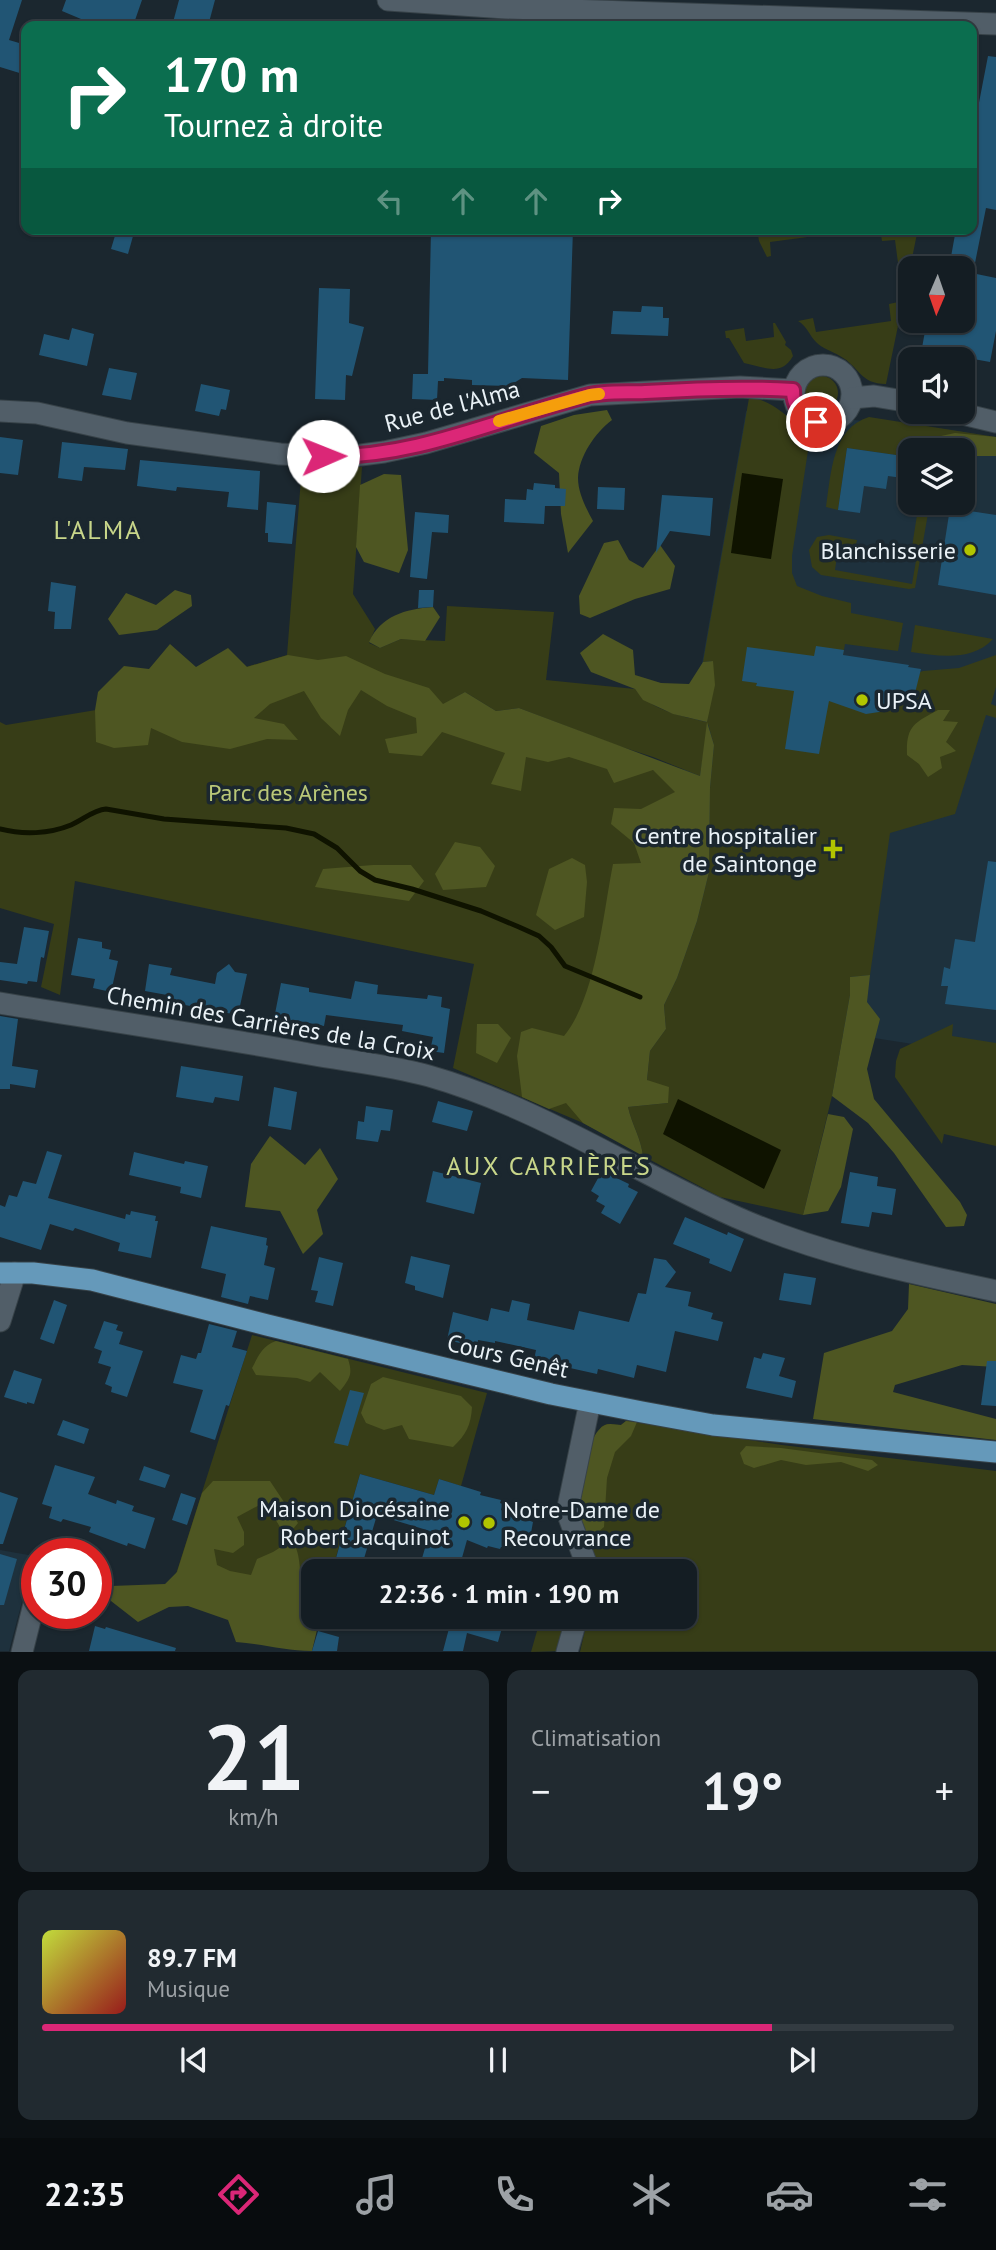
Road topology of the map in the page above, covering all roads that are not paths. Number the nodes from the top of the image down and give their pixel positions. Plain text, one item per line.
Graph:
1 (388, 0) edge
2 (904, 21) edge
3 (977, 23) edge
4 (996, 24) edge
5 (793, 390) junction
6 (852, 398) junction
7 (898, 400) edge
8 (0, 411) edge
9 (975, 417) edge
10 (996, 422) edge
11 (0, 1003) edge
12 (7, 1273) edge
13 (996, 1291) edge
14 (0, 1321) edge
15 (590, 1402) junction
16 (996, 1452) edge
17 (585, 1559) edge
18 (28, 1629) edge
19 (573, 1629) edge
20 (22, 1651) edge
21 (567, 1651) edge

1 - 2 street
3 - 4 street
5 - 6 street
5 - 6 street
5 - 8 street, Rue de l'Alma
6 - 7 street
9 - 10 street
11 - 13 street, Chemin des Carrières de la Croix
12 - 14 street
12 - 15 main road, Cours Genêt
15 - 16 main road, Cours Genêt
15 - 17 street
18 - 20 street
19 - 21 street

